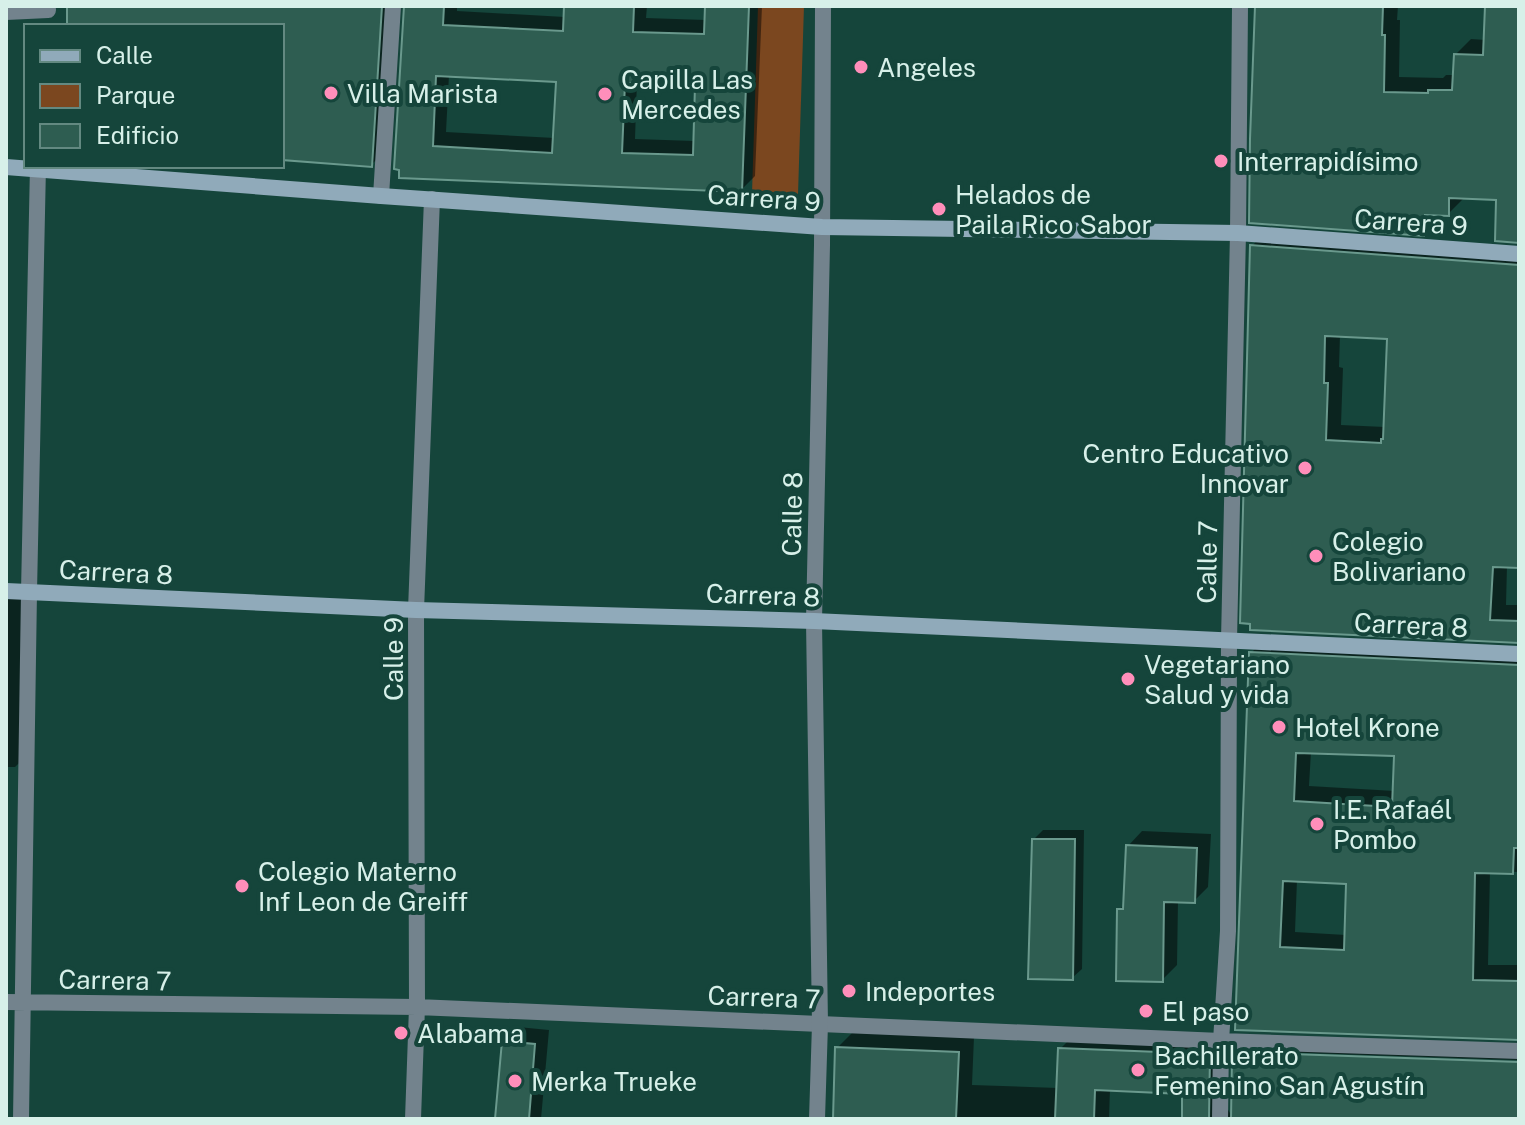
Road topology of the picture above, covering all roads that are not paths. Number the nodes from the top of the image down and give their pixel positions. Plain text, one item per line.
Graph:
1 (393, 6) edge
2 (823, 6) edge
3 (1240, 6) edge
4 (6, 12) edge
5 (48, 14) edge
6 (38, 168) edge
7 (50, 168) edge
8 (381, 196) junction
9 (432, 199) junction
10 (822, 227) junction
11 (1238, 233) junction
12 (1519, 254) edge
13 (6, 591) edge
14 (29, 592) junction
15 (416, 610) junction
16 (814, 621) junction
17 (1229, 640) junction
18 (1519, 654) edge
19 (14, 1003) edge
20 (417, 1007) junction
21 (820, 1024) junction
22 (1221, 1041) junction
23 (1519, 1051) edge
24 (21, 1119) edge
25 (413, 1119) edge
26 (817, 1119) edge
27 (1220, 1119) edge

1 - 8 street
2 - 10 street, Calle 8
3 - 11 street, Calle 7
4 - 5 street
6 - 14 street
7 - 8 main road, Carrera 9
8 - 9 main road, Carrera 9
9 - 10 main road, Carrera 9
9 - 15 street, Calle 9
10 - 11 main road, Carrera 9
10 - 16 street, Calle 8
11 - 12 main road, Carrera 9
11 - 17 street, Calle 7
13 - 14 main road, Carrera 8
14 - 15 main road, Carrera 8
14 - 19 street
15 - 16 main road, Carrera 8
15 - 20 street, Calle 9
16 - 17 main road, Carrera 8
16 - 21 street, Calle 8
17 - 18 main road, Carrera 8
17 - 22 street, Calle 7
19 - 20 street, Carrera 7
19 - 24 street
20 - 21 street, Carrera 7
20 - 25 street, Calle 9
21 - 22 street, Carrera 7
21 - 26 street, Calle 8
22 - 23 street, Carrera 7
22 - 27 street, Calle 7

